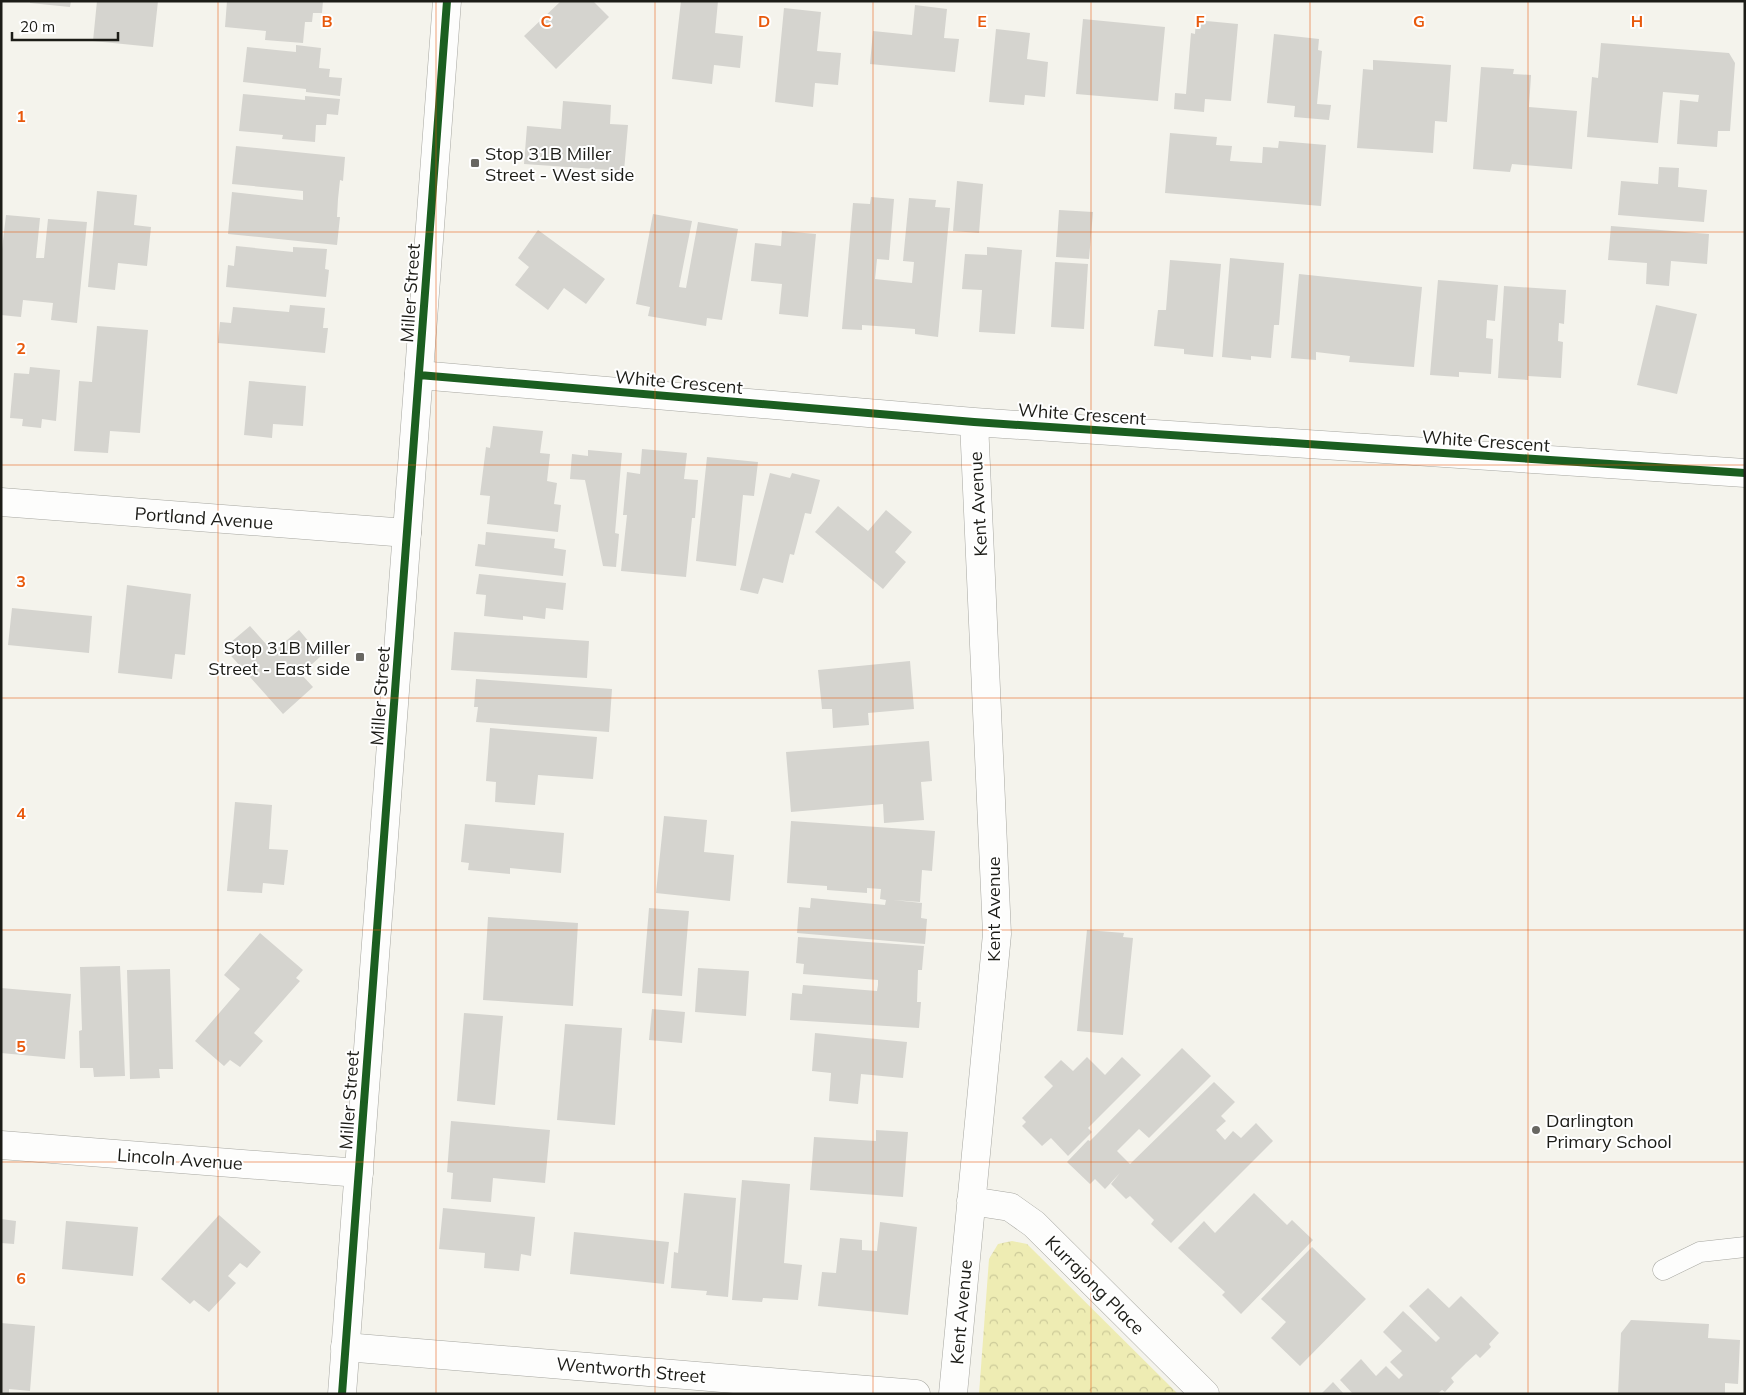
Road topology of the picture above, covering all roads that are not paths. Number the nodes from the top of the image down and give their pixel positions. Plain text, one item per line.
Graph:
1 (447, 1) edge
2 (419, 374) junction
3 (974, 422) junction
4 (1745, 473) edge
5 (1, 502) edge
6 (407, 533) junction
7 (1, 1145) edge
8 (359, 1173) junction
9 (972, 1201) junction
10 (1745, 1248) edge
11 (1663, 1270) dead end
12 (346, 1347) junction
13 (342, 1394) edge
14 (916, 1394) edge
15 (953, 1394) edge
16 (1205, 1394) edge

1 - 2 street, Miller Street
2 - 3 street, White Crescent
2 - 6 street, Miller Street
3 - 4 street, White Crescent
3 - 9 street, Kent Avenue
5 - 6 street, Portland Avenue
6 - 8 street, Miller Street
7 - 8 street, Lincoln Avenue
8 - 12 street, Miller Street
9 - 15 street, Kent Avenue
9 - 16 street, Kurrajong Place
10 - 11 lane
12 - 13 street, Miller Street
12 - 14 street, Wentworth Street

